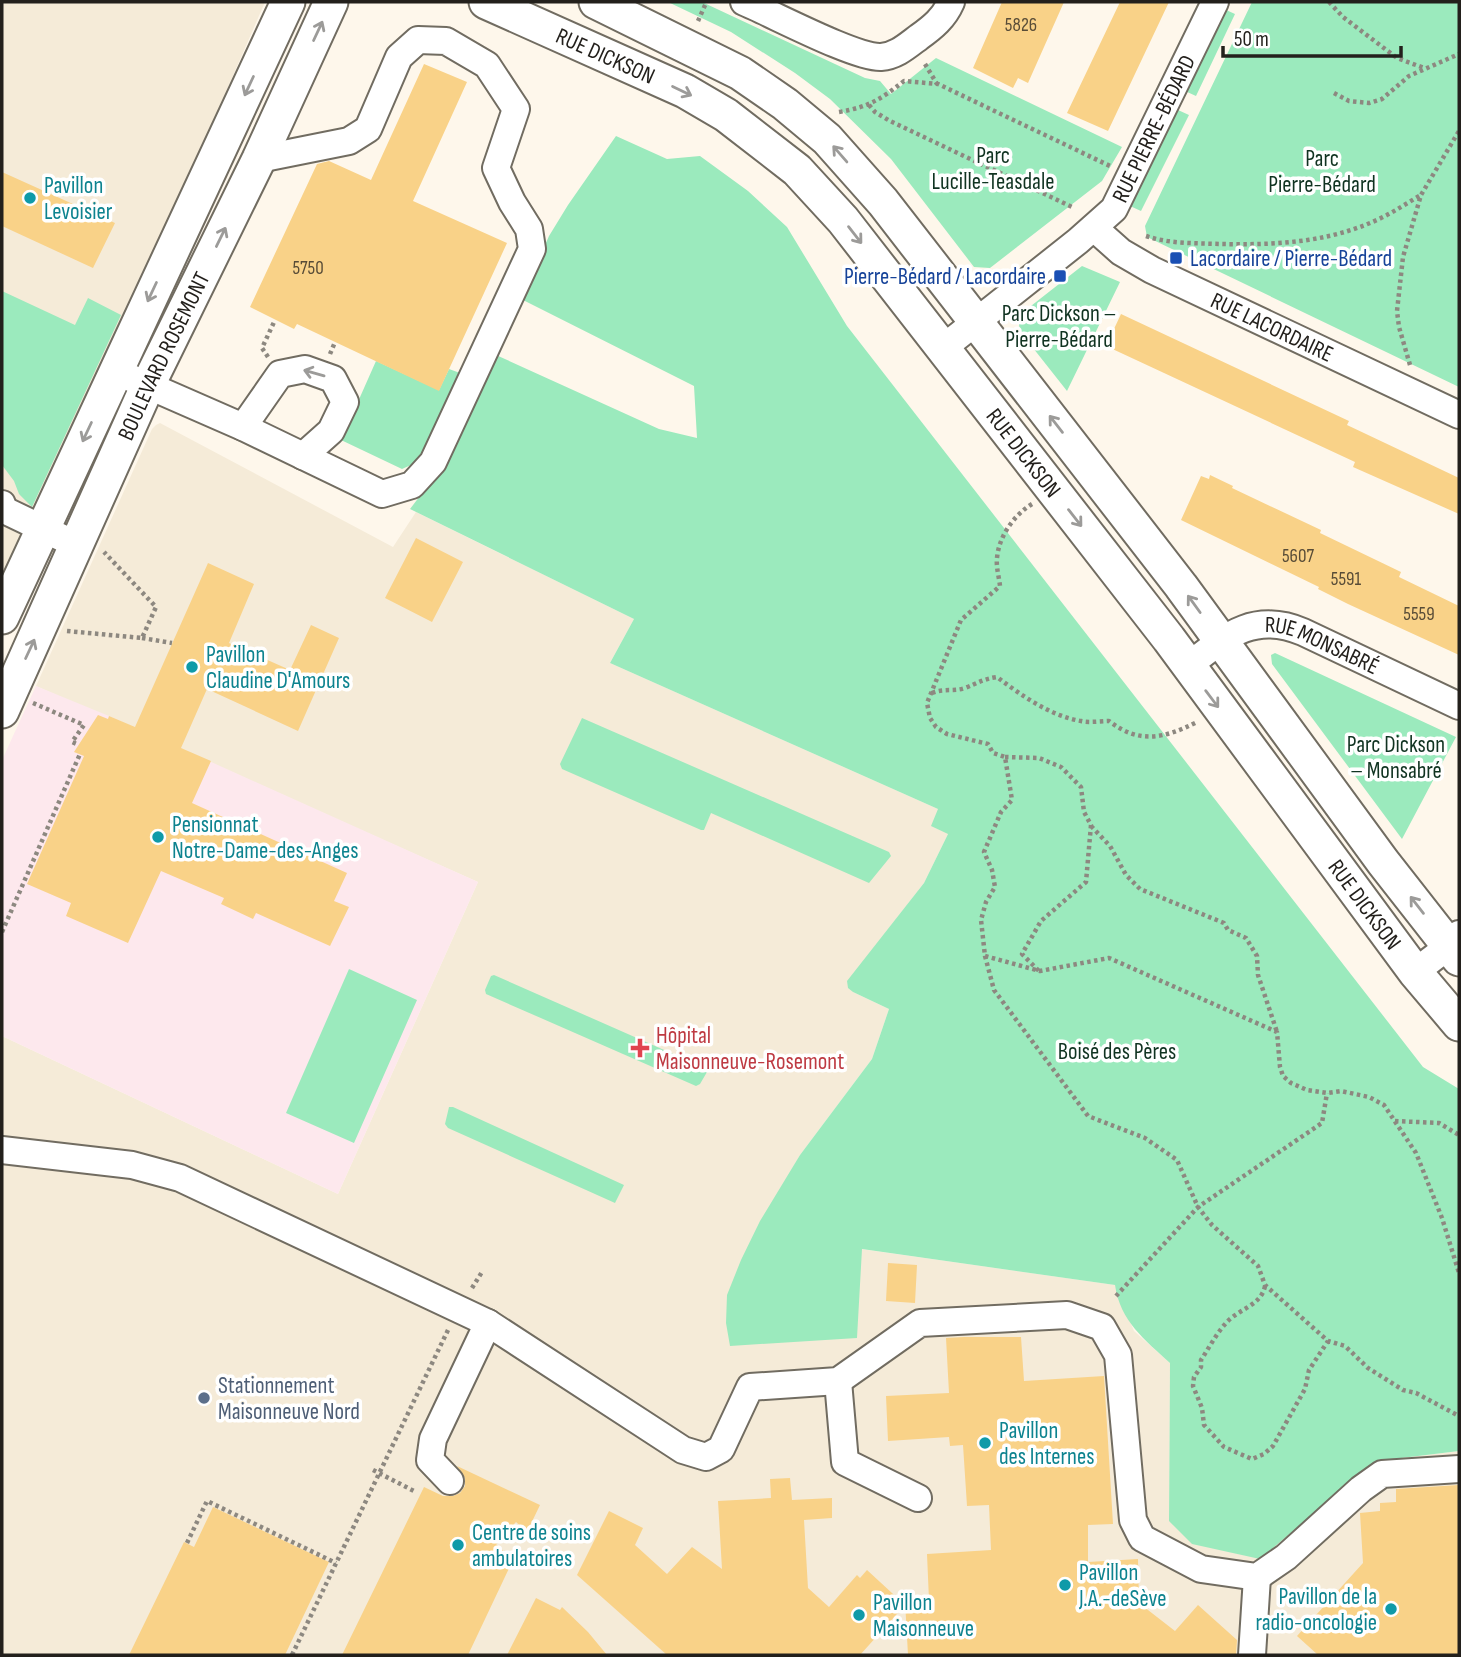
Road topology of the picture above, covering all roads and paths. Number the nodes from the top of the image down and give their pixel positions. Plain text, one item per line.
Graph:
1 (288, 2) edge
2 (331, 2) edge
3 (486, 2) edge
4 (596, 2) edge
5 (744, 2) edge
6 (951, 2) edge
7 (1215, 2) edge
8 (1329, 2) edge
9 (706, 3) edge
10 (700, 18) dead end
11 (1459, 54) edge
12 (925, 64) dead end
13 (1424, 68) junction
14 (938, 84) junction
15 (1334, 93) dead end
16 (869, 105) junction
17 (838, 113) dead end
18 (1459, 131) edge
19 (259, 159) junction
20 (1114, 168) dead end
21 (1421, 195) junction
22 (1072, 207) dead end
23 (1094, 228) junction
24 (1142, 235) dead end
25 (275, 320) dead end
26 (976, 321) junction
27 (335, 342) dead end
28 (262, 348) dead end
29 (943, 348) junction
30 (329, 356) dead end
31 (1410, 366) dead end
32 (115, 370) junction
33 (148, 387) junction
34 (1459, 415) edge
35 (243, 427) junction
36 (303, 456) junction
37 (1032, 503) dead end
38 (3, 508) edge
39 (43, 530) junction
40 (87, 545) junction
41 (2, 617) edge
42 (58, 630) dead end
43 (142, 638) junction
44 (1221, 640) junction
45 (172, 643) dead end
46 (1188, 666) junction
47 (932, 693) junction
48 (14, 705) edge
49 (1459, 706) edge
50 (1198, 722) dead end
51 (79, 745) dead end
52 (80, 754) dead end
53 (1005, 757) junction
54 (1091, 825) junction
55 (2, 932) edge
56 (1456, 946) edge
57 (985, 956) junction
58 (1040, 971) junction
59 (1415, 972) junction
60 (1459, 1024) edge
61 (1277, 1032) junction
62 (1327, 1093) junction
63 (1394, 1121) junction
64 (1459, 1135) edge
65 (2, 1150) edge
66 (1198, 1207) junction
67 (482, 1272) dead end
68 (1459, 1273) edge
69 (1265, 1285) junction
70 (472, 1288) dead end
71 (1116, 1296) dead end
72 (436, 1324) dead end
73 (488, 1324) junction
74 (1328, 1341) junction
75 (838, 1381) junction
76 (1459, 1416) edge
77 (1459, 1469) edge
78 (373, 1470) dead end
79 (379, 1473) junction
80 (450, 1481) dead end
81 (416, 1492) dead end
82 (918, 1497) dead end
83 (187, 1544) dead end
84 (336, 1563) junction
85 (1257, 1577) junction
86 (292, 1655) edge
87 (1252, 1655) edge

1 -> 32 main road, BOULEVARD ROSEMONT
19 -> 2 main road, BOULEVARD ROSEMONT
3 -> 29 main road, RUE DICKSON
26 -> 4 main road, RUE DICKSON
5 - 6 street
7 - 23 street, RUE PIERRE-BÉDARD
8 - 13 path
9 - 10 path
11 - 13 path
12 - 14 path
13 - 15 path
14 - 16 path
14 - 20 path
16 - 17 path
16 - 22 path
18 - 21 path
33 -> 19 main road, BOULEVARD ROSEMONT
19 - 36 street
21 - 24 path
21 - 31 path
23 - 26 street, RUE PIERRE-BÉDARD
23 - 34 street, RUE LACORDAIRE
25 - 28 path
26 - 29 street, RUE PIERRE-BÉDARD
44 -> 26 main road, RUE DICKSON
27 - 30 path
29 -> 46 main road, RUE DICKSON
32 - 33 street
32 -> 39 main road, BOULEVARD ROSEMONT
33 - 35 street
33 - 40 main road, BOULEVARD ROSEMONT
35 - 36 street
36 -> 35 street
37 - 47 path
38 - 39 street
39 - 40 street
39 - 41 main road, BOULEVARD ROSEMONT
40 - 43 path
48 -> 40 main road, BOULEVARD ROSEMONT
42 - 43 path
43 - 45 path
44 - 46 street, RUE MONSABRÉ
44 - 49 street, RUE MONSABRÉ
56 -> 44 main road, RUE DICKSON
46 -> 59 main road, RUE DICKSON
47 - 50 path
47 - 53 path
48 - 51 path
52 - 55 path
53 - 54 path
53 - 57 path
54 - 58 path
54 - 61 path
56 - 59 street
57 - 58 path
57 - 66 path
58 - 61 path
59 - 60 main road, RUE DICKSON
61 - 62 path
62 - 63 path
62 - 66 path
63 - 64 path
63 - 68 path
65 - 73 street
66 - 69 path
66 - 71 path
67 - 70 path
69 - 74 path
69 - 74 path
72 - 79 path
73 - 75 street
73 - 80 street
74 - 76 path
75 - 82 street
75 - 85 street
77 - 85 street
78 - 79 path
79 - 81 path
79 - 84 path
83 - 84 path
84 - 86 path
85 - 87 street

